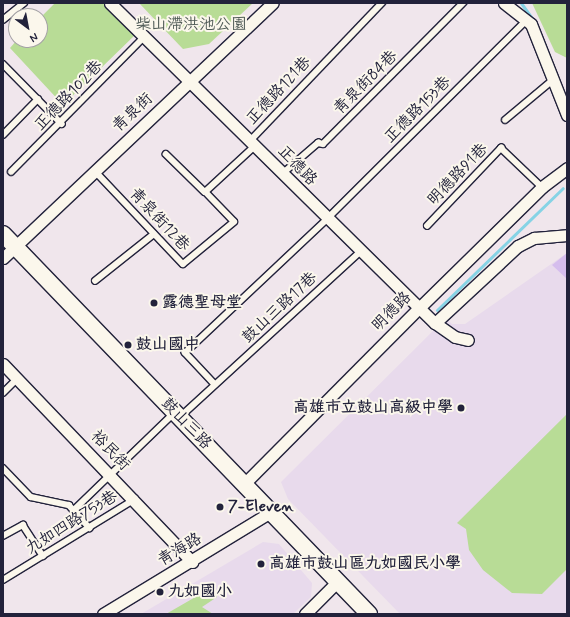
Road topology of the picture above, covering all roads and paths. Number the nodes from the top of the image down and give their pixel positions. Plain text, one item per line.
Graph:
1 (24, 3) edge
2 (110, 3) edge
3 (273, 3) edge
4 (382, 3) edge
5 (463, 3) edge
6 (504, 3) edge
7 (3, 20) edge
8 (527, 20) junction
9 (143, 38) junction
10 (3, 64) edge
11 (553, 80) junction
12 (189, 84) junction
13 (38, 99) junction
14 (567, 115) edge
15 (505, 120) dead end
16 (62, 124) junction
17 (3, 135) edge
18 (252, 143) junction
19 (166, 154) dead end
20 (567, 168) edge
21 (95, 171) junction
22 (11, 172) dead end
23 (282, 174) junction
24 (542, 187) junction
25 (205, 192) junction
26 (328, 219) junction
27 (427, 226) dead end
28 (3, 234) edge
29 (154, 234) junction
30 (567, 235) edge
31 (15, 246) junction
32 (362, 250) junction
33 (3, 258) edge
34 (95, 281) dead end
35 (419, 308) junction
36 (434, 323) junction
37 (468, 340) dead end
38 (3, 364) edge
39 (17, 379) junction
40 (215, 385) junction
41 (3, 393) edge
42 (177, 415) junction
43 (3, 468) edge
44 (111, 475) junction
45 (244, 484) junction
46 (135, 499) junction
47 (74, 510) junction
48 (271, 512) junction
49 (90, 528) junction
50 (3, 536) edge
51 (43, 556) junction
52 (192, 562) junction
53 (3, 580) edge
54 (337, 582) junction
55 (103, 614) edge
56 (305, 614) edge
57 (369, 614) edge

1 - 7 lane
2 - 9 street, 正德路
3 - 12 street, 青泉街
4 - 18 lane, 正德路121巷
5 - 23 lane, 青泉街84巷
6 - 8 street
8 - 11 street
8 - 26 lane, 正德路153巷
9 - 12 street, 正德路
9 - 16 lane, 正德路102巷
10 - 13 lane
11 - 14 street
11 - 15 lane
12 - 18 street, 正德路
12 - 21 street, 青泉街
13 - 16 lane
13 - 17 lane
16 - 22 lane, 正德路102巷
18 - 23 street, 正德路
18 - 25 lane
19 - 25 lane
20 - 24 street, 明德路
21 - 29 lane, 青泉街12巷
21 - 31 street, 青泉街
23 - 26 street, 正德路
24 - 27 lane, 明德路91巷
24 - 35 street, 明德路
25 - 29 lane, 青泉街12巷
26 - 32 street, 正德路
26 - 40 lane, 鼓山三路17巷
28 - 31 street, 鼓山三路
29 - 34 lane
30 - 36 street
31 - 33 street, 青泉街
31 - 42 street, 鼓山三路
32 - 35 street, 正德路
32 - 40 lane, 鼓山三路17巷
35 - 36 street, 正德路
35 - 45 street, 明德路
36 - 37 street, 正德路
38 - 39 street, 裕民街
39 - 41 lane
39 - 44 street, 裕民街
40 - 42 lane, 鼓山三路17巷
42 - 44 lane, 鼓山三路17巷
42 - 45 street, 鼓山三路
43 - 47 lane
44 - 46 street, 裕民街
44 - 47 lane, 鼓山三路17巷
45 - 48 street, 鼓山三路
46 - 49 lane, 九如四路753巷
46 - 52 street, 裕民街
47 - 49 lane
48 - 52 street, 青海路
48 - 54 street, 鼓山三路
49 - 51 lane, 九如四路753巷
50 - 51 lane
51 - 53 lane, 九如四路753巷
52 - 55 street, 青海路
54 - 56 street
54 - 57 street, 鼓山三路

